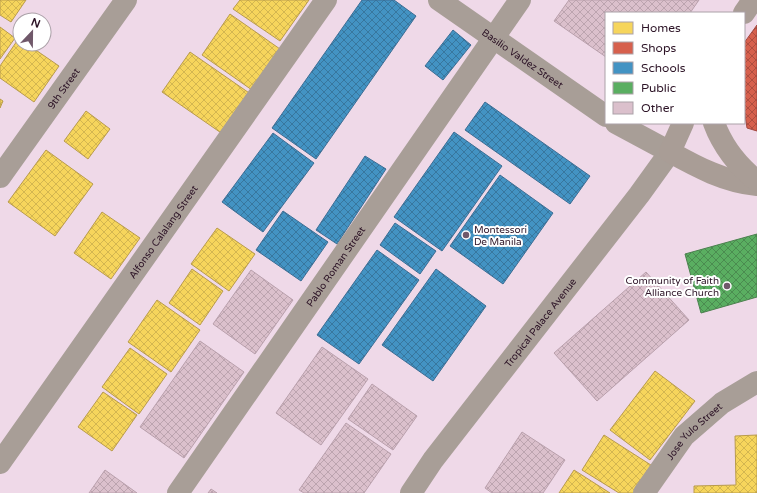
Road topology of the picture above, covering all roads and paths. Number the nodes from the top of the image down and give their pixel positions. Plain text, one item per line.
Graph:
1 (126, 0) edge
2 (326, 0) edge
3 (439, 0) edge
4 (520, 0) edge
5 (753, 0) edge
6 (745, 12) edge
7 (494, 39) junction
8 (605, 115) edge
9 (618, 124) edge
10 (683, 124) edge
11 (715, 124) edge
12 (670, 152) junction
13 (0, 177) edge
14 (757, 181) edge
15 (757, 185) edge
16 (757, 382) edge
17 (0, 462) edge
18 (178, 493) edge
19 (411, 493) edge
20 (644, 493) edge

1 - 13 street, 9th Street
2 - 17 street, Alfonso Calalang Street
3 - 7 street, Basilio Valdez Street
4 - 7 street, Pablo Roman Street
5 - 6 street
7 - 8 street, Basilio Valdez Street
7 - 18 street, Pablo Roman Street
9 - 12 street
10 - 12 street
11 - 14 street
12 - 15 street
12 - 19 street, Tropical Palace Avenue
16 - 20 street, Jose Yulo Street

